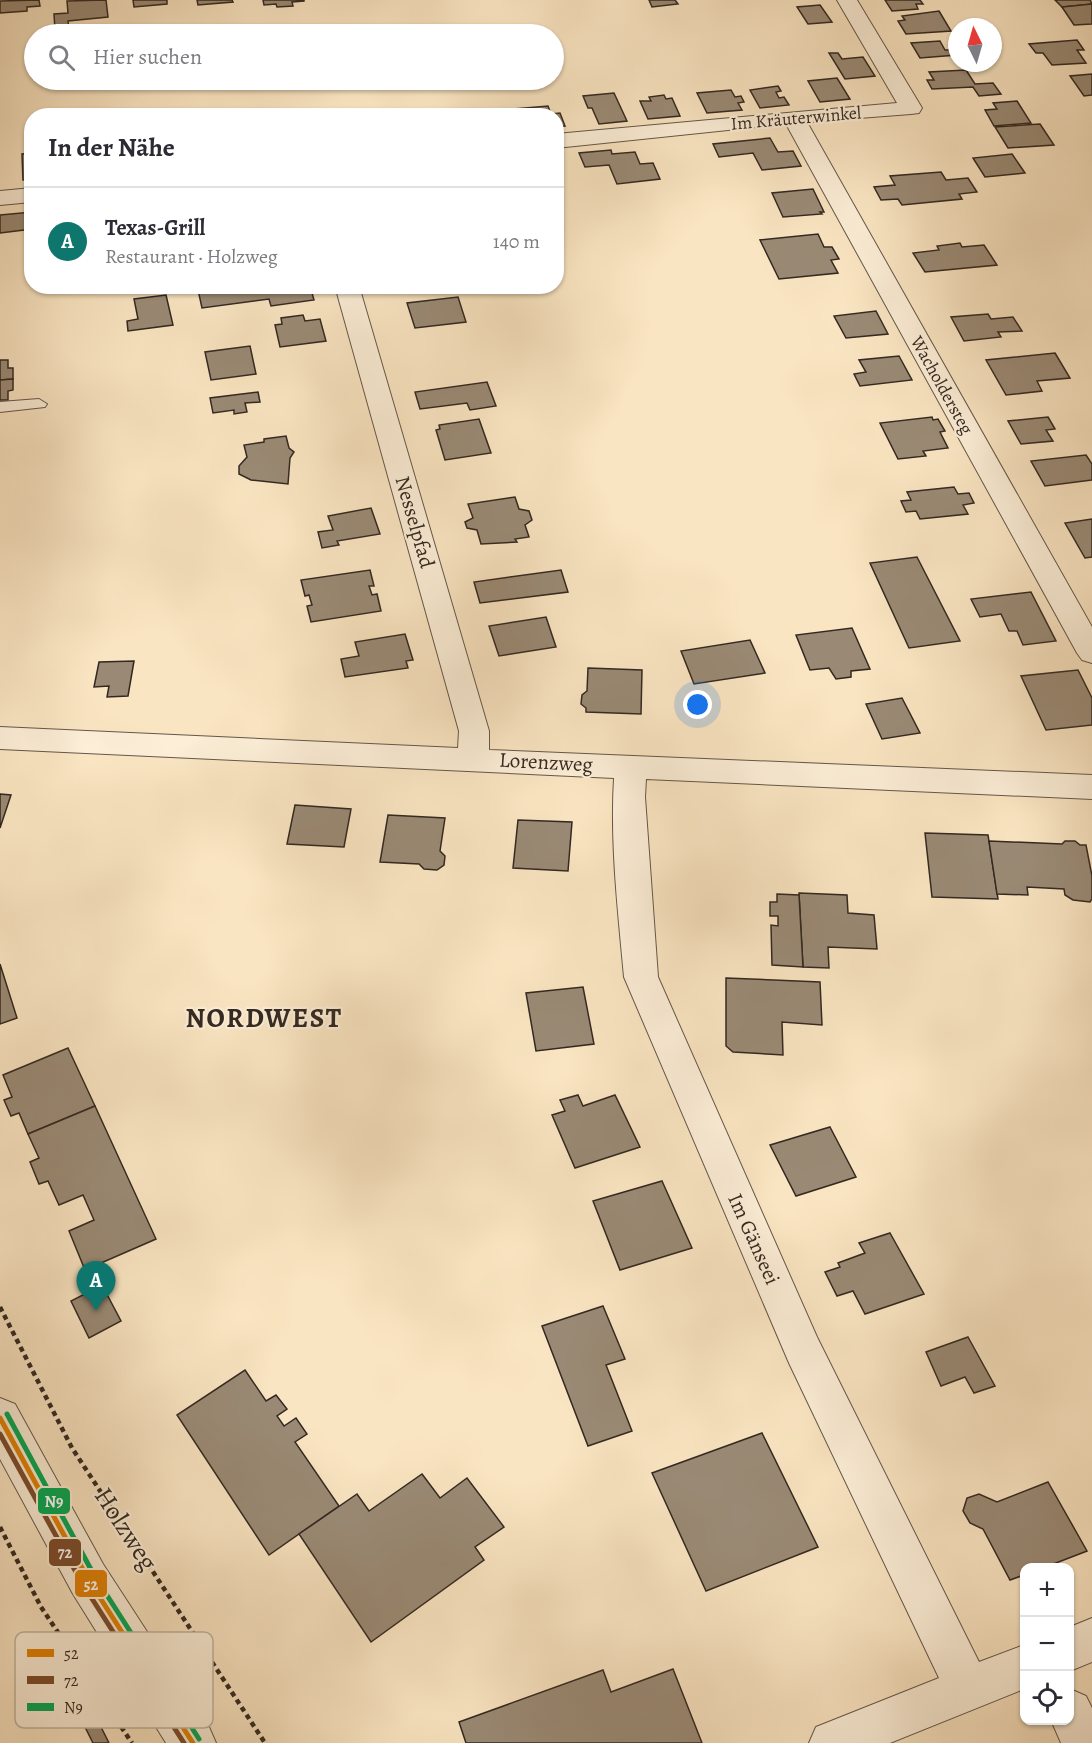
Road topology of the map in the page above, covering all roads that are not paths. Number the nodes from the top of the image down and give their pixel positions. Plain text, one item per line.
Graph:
1 (847, 0) edge
2 (793, 117) junction
3 (564, 140) edge
4 (24, 196) edge
5 (0, 198) edge
6 (350, 294) edge
7 (39, 404) dead end
8 (0, 407) edge
9 (1092, 653) edge
10 (0, 738) edge
11 (473, 759) junction
12 (631, 766) junction
13 (1092, 787) edge
14 (0, 1418) edge
15 (122, 1632) edge
16 (1092, 1640) edge
17 (1074, 1647) edge
18 (1020, 1668) edge
19 (968, 1688) junction
20 (1074, 1720) edge
21 (183, 1728) edge
22 (193, 1743) edge
23 (832, 1743) edge
24 (1085, 1743) edge

1 - 2 street, Im Kräuterwinkel
2 - 3 street, Im Kräuterwinkel
2 - 9 street, Wacholdersteg
4 - 5 street
6 - 11 street, Nesselpfad
7 - 8 lane
10 - 11 street, Lorenzweg
11 - 12 street, Lorenzweg
12 - 13 street, Lorenzweg
12 - 19 street, Im Gänseei
14 - 15 street
16 - 17 street
18 - 19 street
19 - 23 street
20 - 24 street
21 - 22 street

